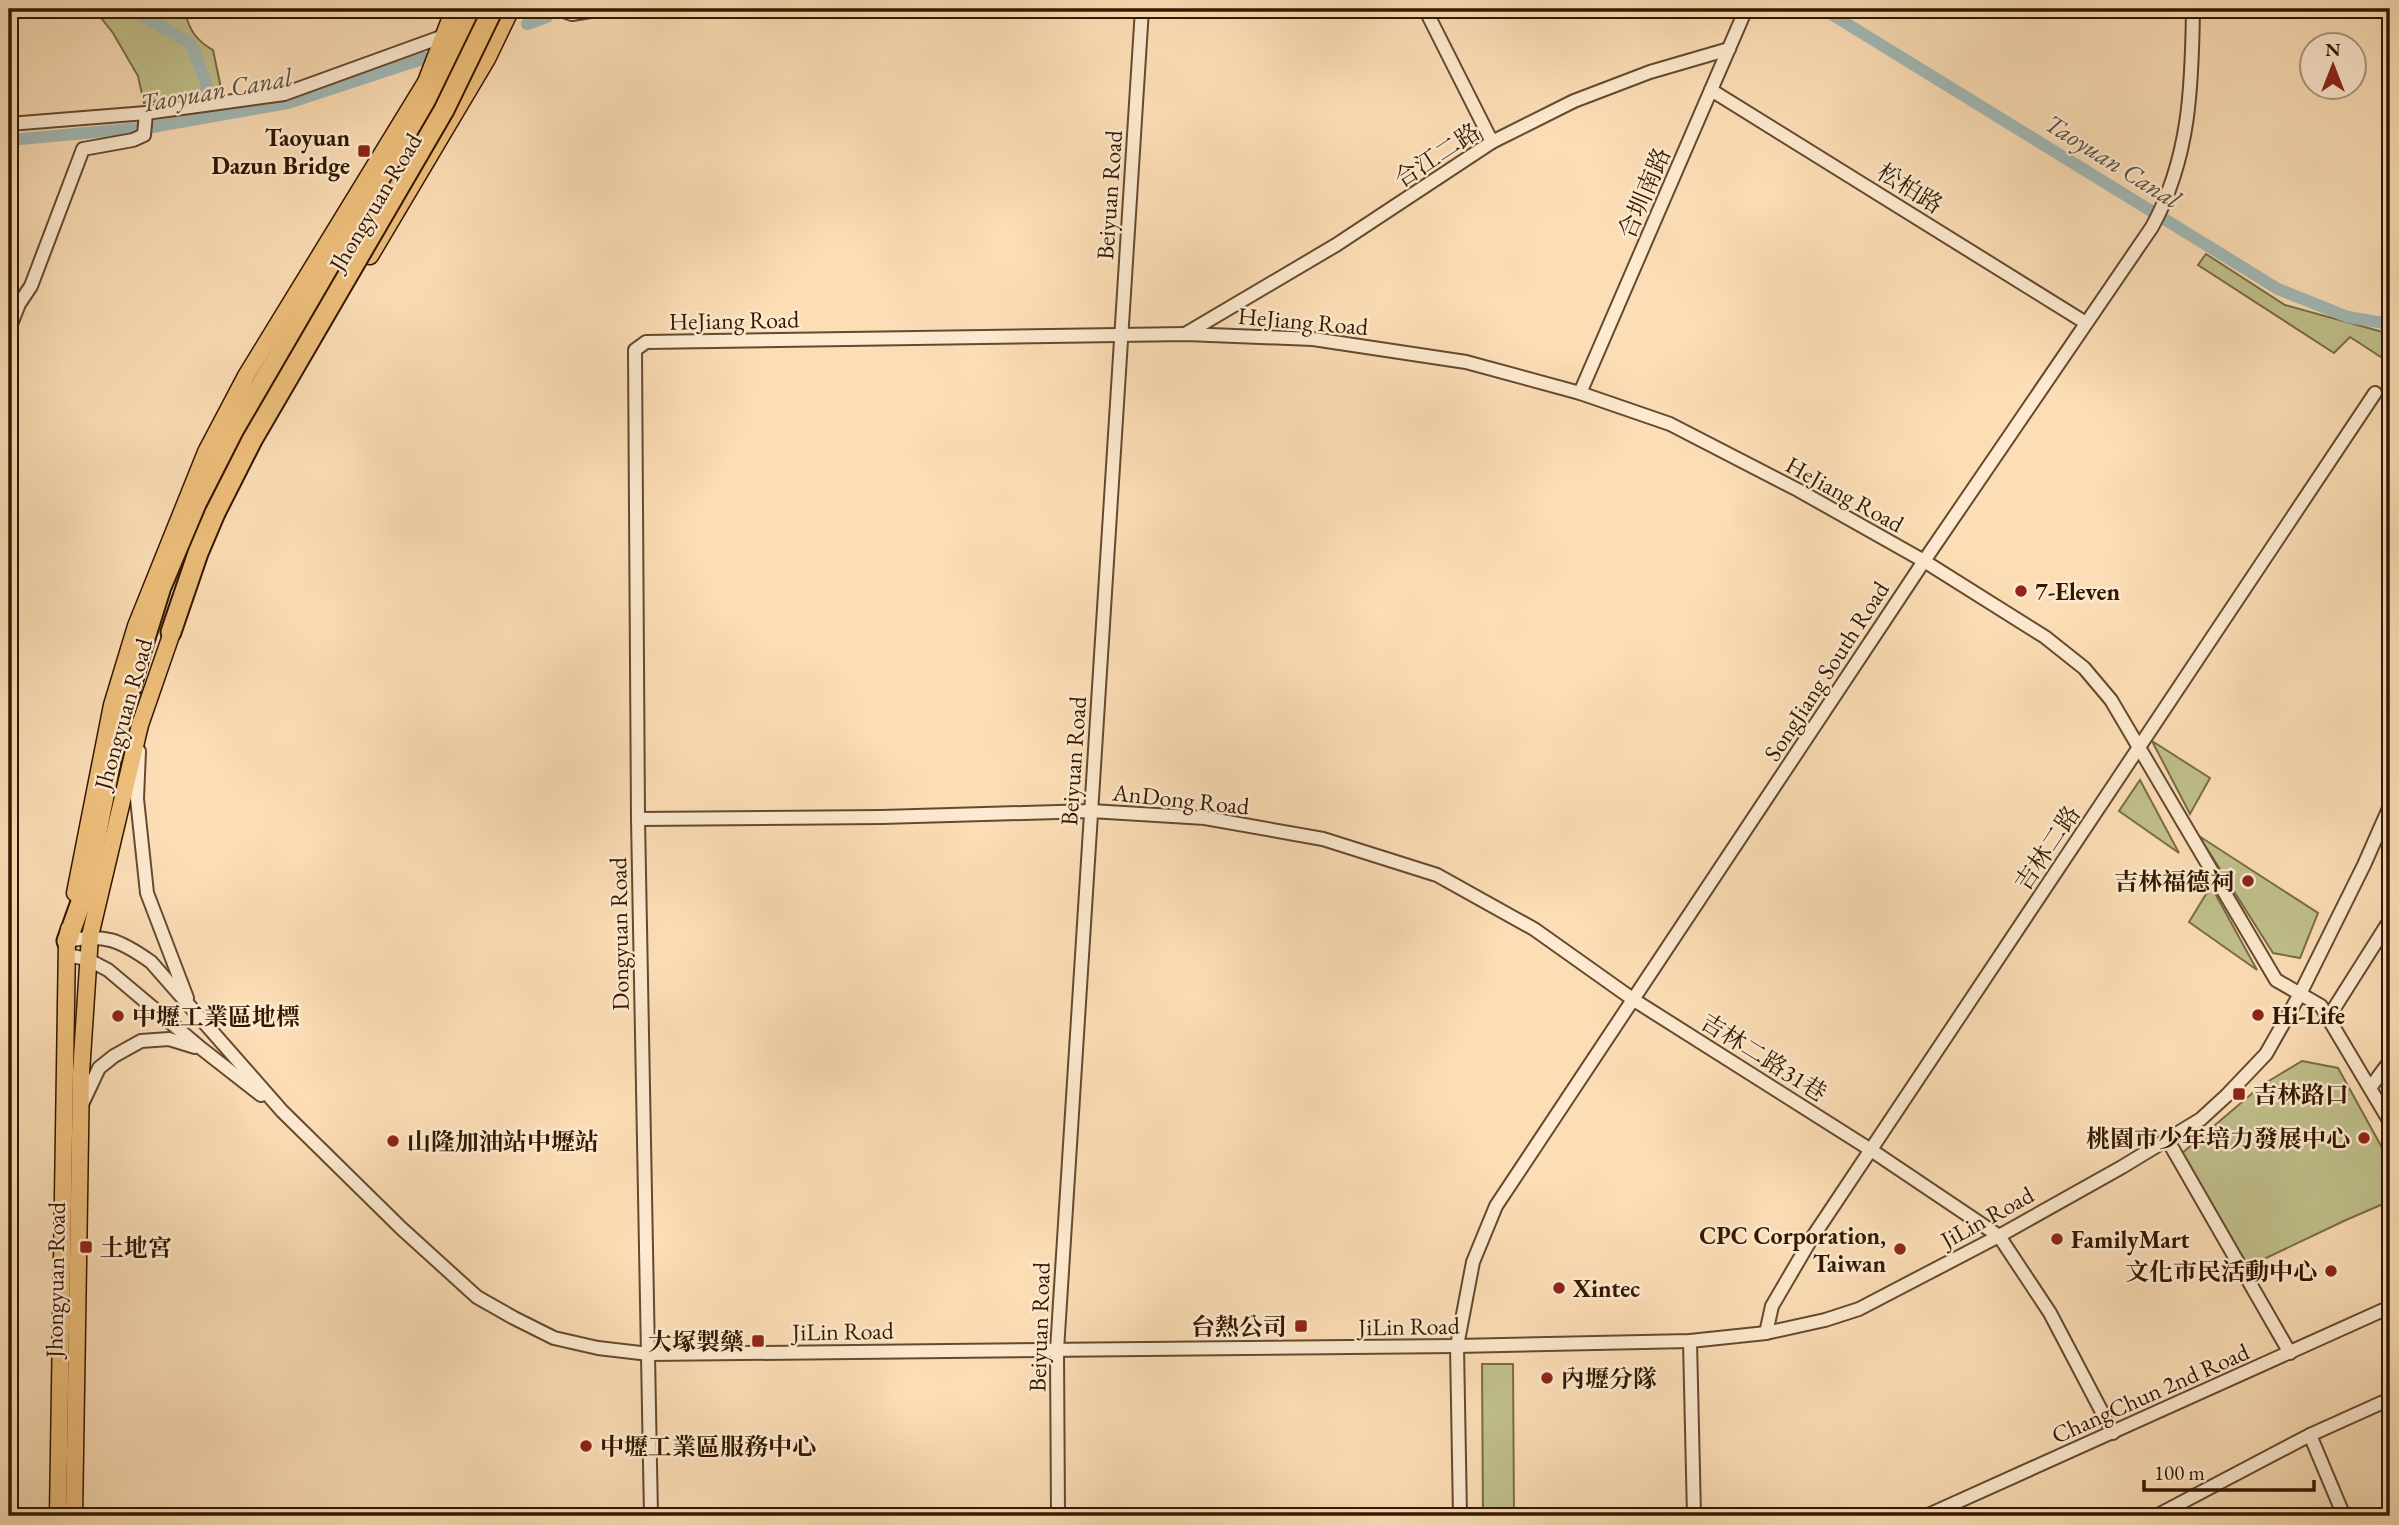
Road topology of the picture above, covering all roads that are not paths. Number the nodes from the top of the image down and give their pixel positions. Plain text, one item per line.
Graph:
1 (474, 9) edge
2 (484, 9) edge
3 (493, 9) edge
4 (511, 9) edge
5 (558, 9) edge
6 (603, 9) edge
7 (1142, 9) edge
8 (1425, 9) edge
9 (1746, 9) edge
10 (2193, 9) edge
11 (451, 11) edge
12 (444, 36) junction
13 (1729, 49) junction
14 (1711, 90) junction
15 (146, 113) junction
16 (9, 124) edge
17 (1492, 142) junction
18 (421, 170) junction
19 (2086, 323) junction
20 (9, 329) edge
21 (1186, 334) junction
22 (1122, 335) junction
23 (635, 350) joint
24 (1580, 393) junction
25 (2375, 393) dead end
26 (1924, 561) junction
27 (171, 632) junction
28 (140, 725) junction
29 (2140, 750) junction
30 (2390, 806) edge
31 (1091, 811) junction
32 (638, 819) junction
33 (2390, 920) edge
34 (90, 936) junction
35 (67, 948) junction
36 (87, 959) junction
37 (2300, 993) junction
38 (1634, 999) junction
39 (191, 1008) junction
40 (2328, 1018) junction
41 (202, 1049) junction
42 (2390, 1061) edge
43 (2370, 1088) junction
44 (80, 1107) junction
45 (282, 1111) junction
46 (2390, 1122) edge
47 (2167, 1139) junction
48 (1871, 1150) junction
49 (1999, 1236) junction
50 (2390, 1307) edge
51 (1766, 1333) junction
52 (1690, 1341) junction
53 (1457, 1346) junction
54 (1057, 1350) junction
55 (2290, 1353) junction
56 (649, 1354) junction
57 (2390, 1399) edge
58 (2113, 1433) junction
59 (2310, 1436) junction
60 (58, 1516) edge
61 (74, 1516) edge
62 (651, 1516) edge
63 (1058, 1516) edge
64 (1460, 1516) edge
65 (1694, 1516) edge
66 (1926, 1516) edge
67 (2155, 1516) edge
68 (2344, 1516) edge

1 - 35 highway
2 - 18 main road
3 - 27 highway, bridge
4 - 18 main road, Jhongyuan Road
5 - 6 street
7 - 22 street, Beiyuan Road
8 - 17 street
9 - 13 street, 合圳南路
10 - 19 street, SongJiang South Road
11 - 12 main road, Jhongyuan Road
12 - 15 street
12 - 35 main road, Jhongyuan Road
13 - 14 street, 合圳南路
13 - 17 street, 合江二路
14 - 19 street, 松柏路
14 - 24 street, 合圳南路
15 - 16 street
15 - 20 street
17 - 21 street, 合江二路
18 - 27 main road, Jhongyuan Road
19 - 26 street, SongJiang South Road
21 - 22 street, HeJiang Road
21 - 24 street, HeJiang Road
22 - 23 street, HeJiang Road
22 - 31 street, Beiyuan Road
23 - 32 street, Dongyuan Road
24 - 26 street, HeJiang Road
25 - 29 street, 吉林二路
26 - 29 street, HeJiang Road
26 - 38 street, SongJiang South Road
27 - 28 main road, Jhongyuan Road
28 - 34 main road, Jhongyuan Road
28 - 39 street
29 - 37 street, HeJiang Road
29 - 48 street, 吉林二路
30 - 37 street, JiLin Road
31 - 32 street, AnDong Road
31 - 38 street, AnDong Road
31 - 54 street, Beiyuan Road
32 - 56 street, Dongyuan Road
33 - 40 street
34 - 35 street
34 - 36 main road, Jhongyuan Road
34 - 39 street, JiLin Road
35 - 36 street
35 - 60 main road, Jhongyuan Road
36 - 41 street, JiLin Road
36 - 44 main road, Jhongyuan Road
37 - 40 street, HeJiang Road
37 - 47 street, JiLin Road
38 - 48 street, 吉林二路31巷
38 - 53 street, SongJiang South Road
39 - 45 street, JiLin Road
40 - 43 street, HeJiang Road
41 - 44 street
41 - 45 street, JiLin Road
42 - 43 street
43 - 46 street, HeJiang Road
44 - 61 main road, Jhongyuan Road
45 - 56 street, JiLin Road
47 - 49 street, JiLin Road
47 - 55 street
48 - 49 street, 吉林二路31巷
48 - 51 street, 吉林二路
49 - 51 street, JiLin Road
49 - 58 street
50 - 55 street, ChangChun 2nd Road
51 - 52 street, JiLin Road
52 - 53 street, JiLin Road
52 - 65 street
53 - 54 street, JiLin Road
53 - 64 street, SongJiang South Road
54 - 56 street, JiLin Road
54 - 63 street, Beiyuan Road
55 - 58 street, ChangChun 2nd Road
56 - 62 street, Dongyuan Road
57 - 59 street
58 - 66 street, ChangChun 2nd Road
59 - 67 street
59 - 68 street

